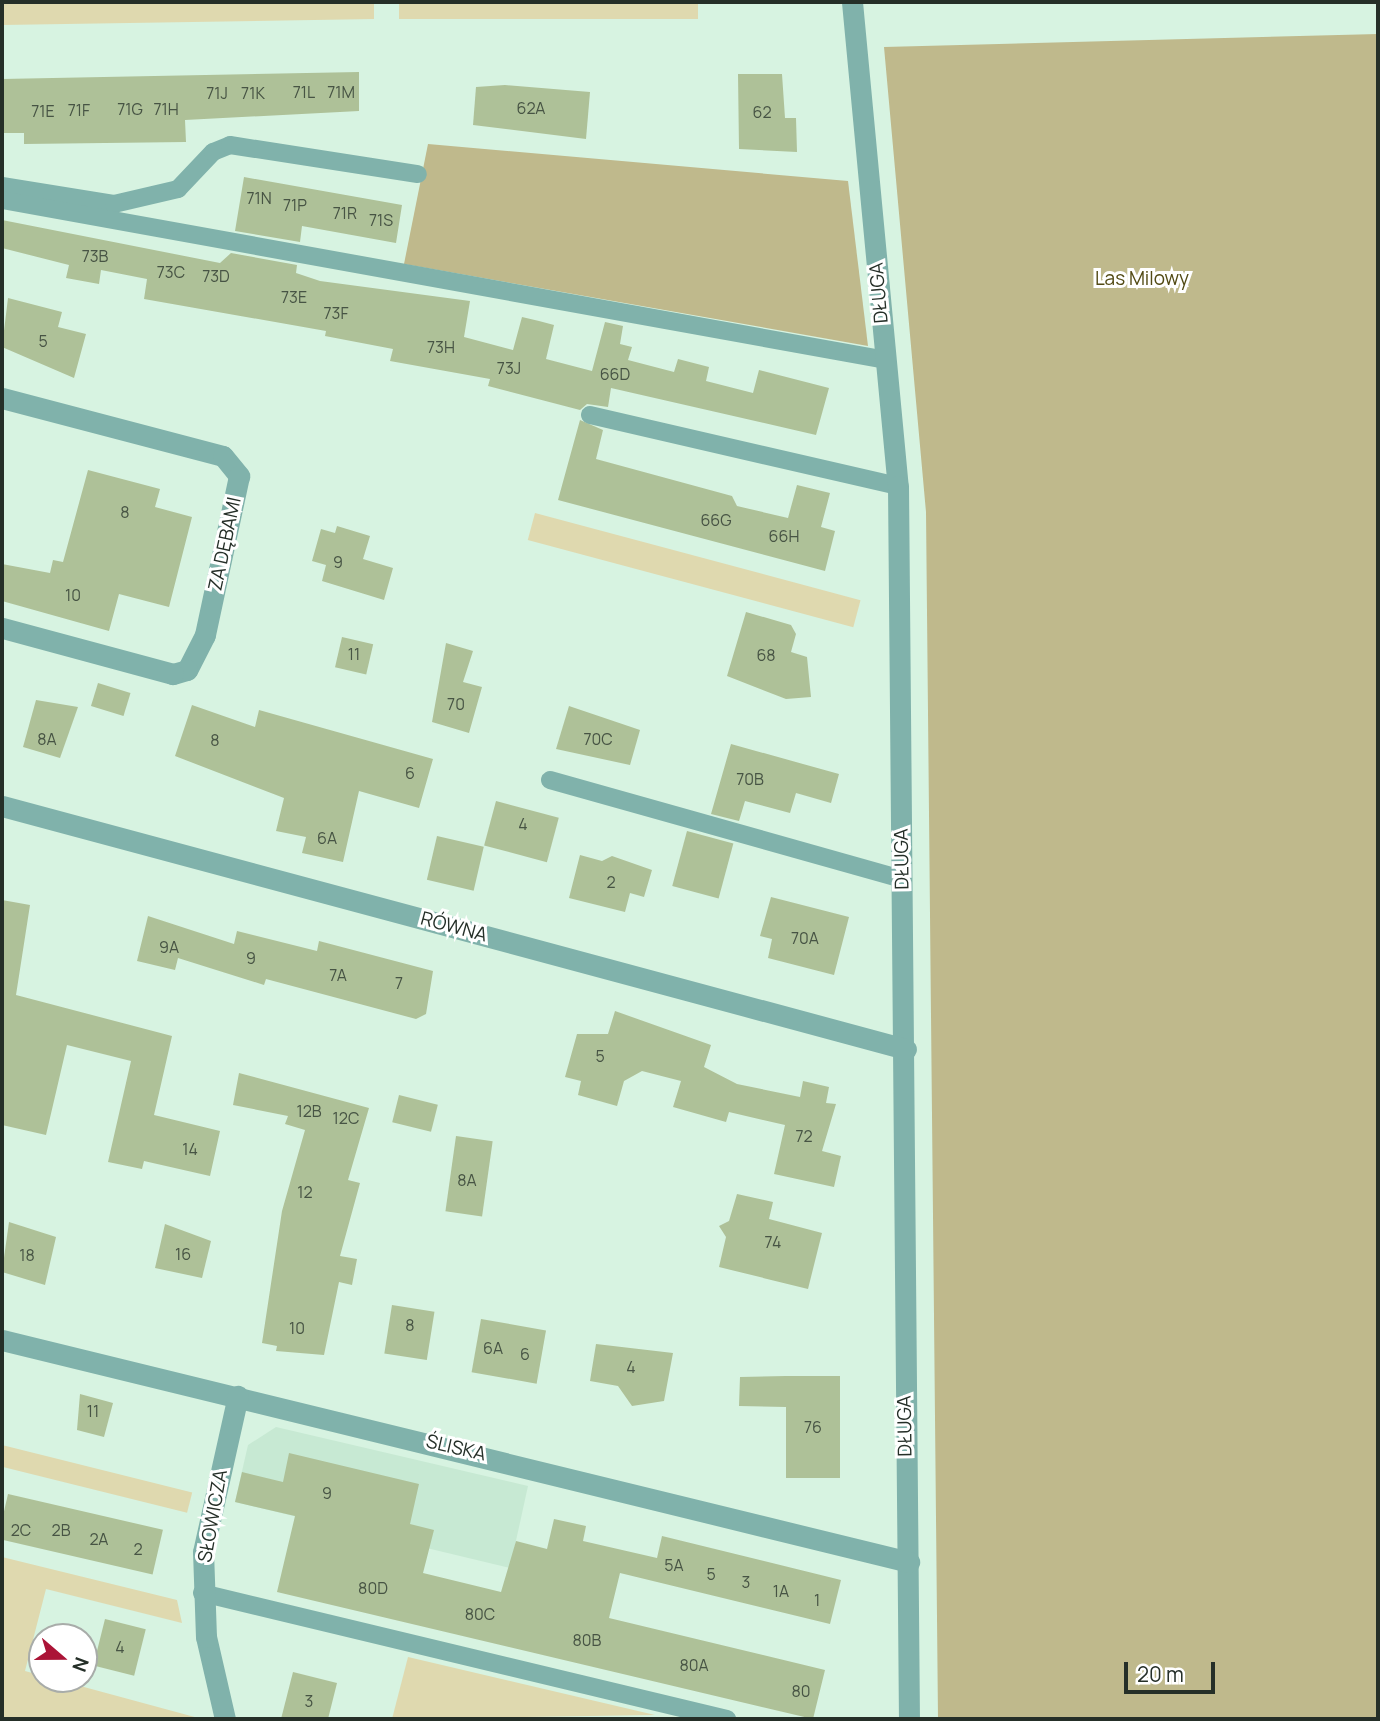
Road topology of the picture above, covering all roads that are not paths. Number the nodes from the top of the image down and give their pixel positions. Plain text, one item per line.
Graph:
1 (852, 2) edge
2 (418, 174) dead end
3 (2, 186) edge
4 (2, 200) edge
5 (886, 360) junction
6 (2, 398) edge
7 (590, 415) dead end
8 (898, 486) junction
9 (2, 628) edge
10 (550, 780) dead end
11 (2, 806) edge
12 (902, 879) junction
13 (906, 1049) junction
14 (2, 1340) edge
15 (238, 1396) junction
16 (909, 1562) junction
17 (202, 1593) junction
18 (225, 1719) edge
19 (727, 1719) edge
20 (909, 1719) edge

1 - 5 street, DŁUGA
2 - 3 lane
4 - 5 lane
5 - 8 street, DŁUGA
6 - 9 street, ZA DĘBAMI
7 - 8 lane
8 - 12 street, DŁUGA
10 - 12 lane
11 - 13 street, RÓWNA
12 - 13 street, DŁUGA
13 - 16 street, DŁUGA
14 - 15 street, ŚLISKA
15 - 16 street, ŚLISKA
15 - 17 street, SŁOWICZA
16 - 20 street, DŁUGA
17 - 18 street, SŁOWICZA
17 - 19 lane

